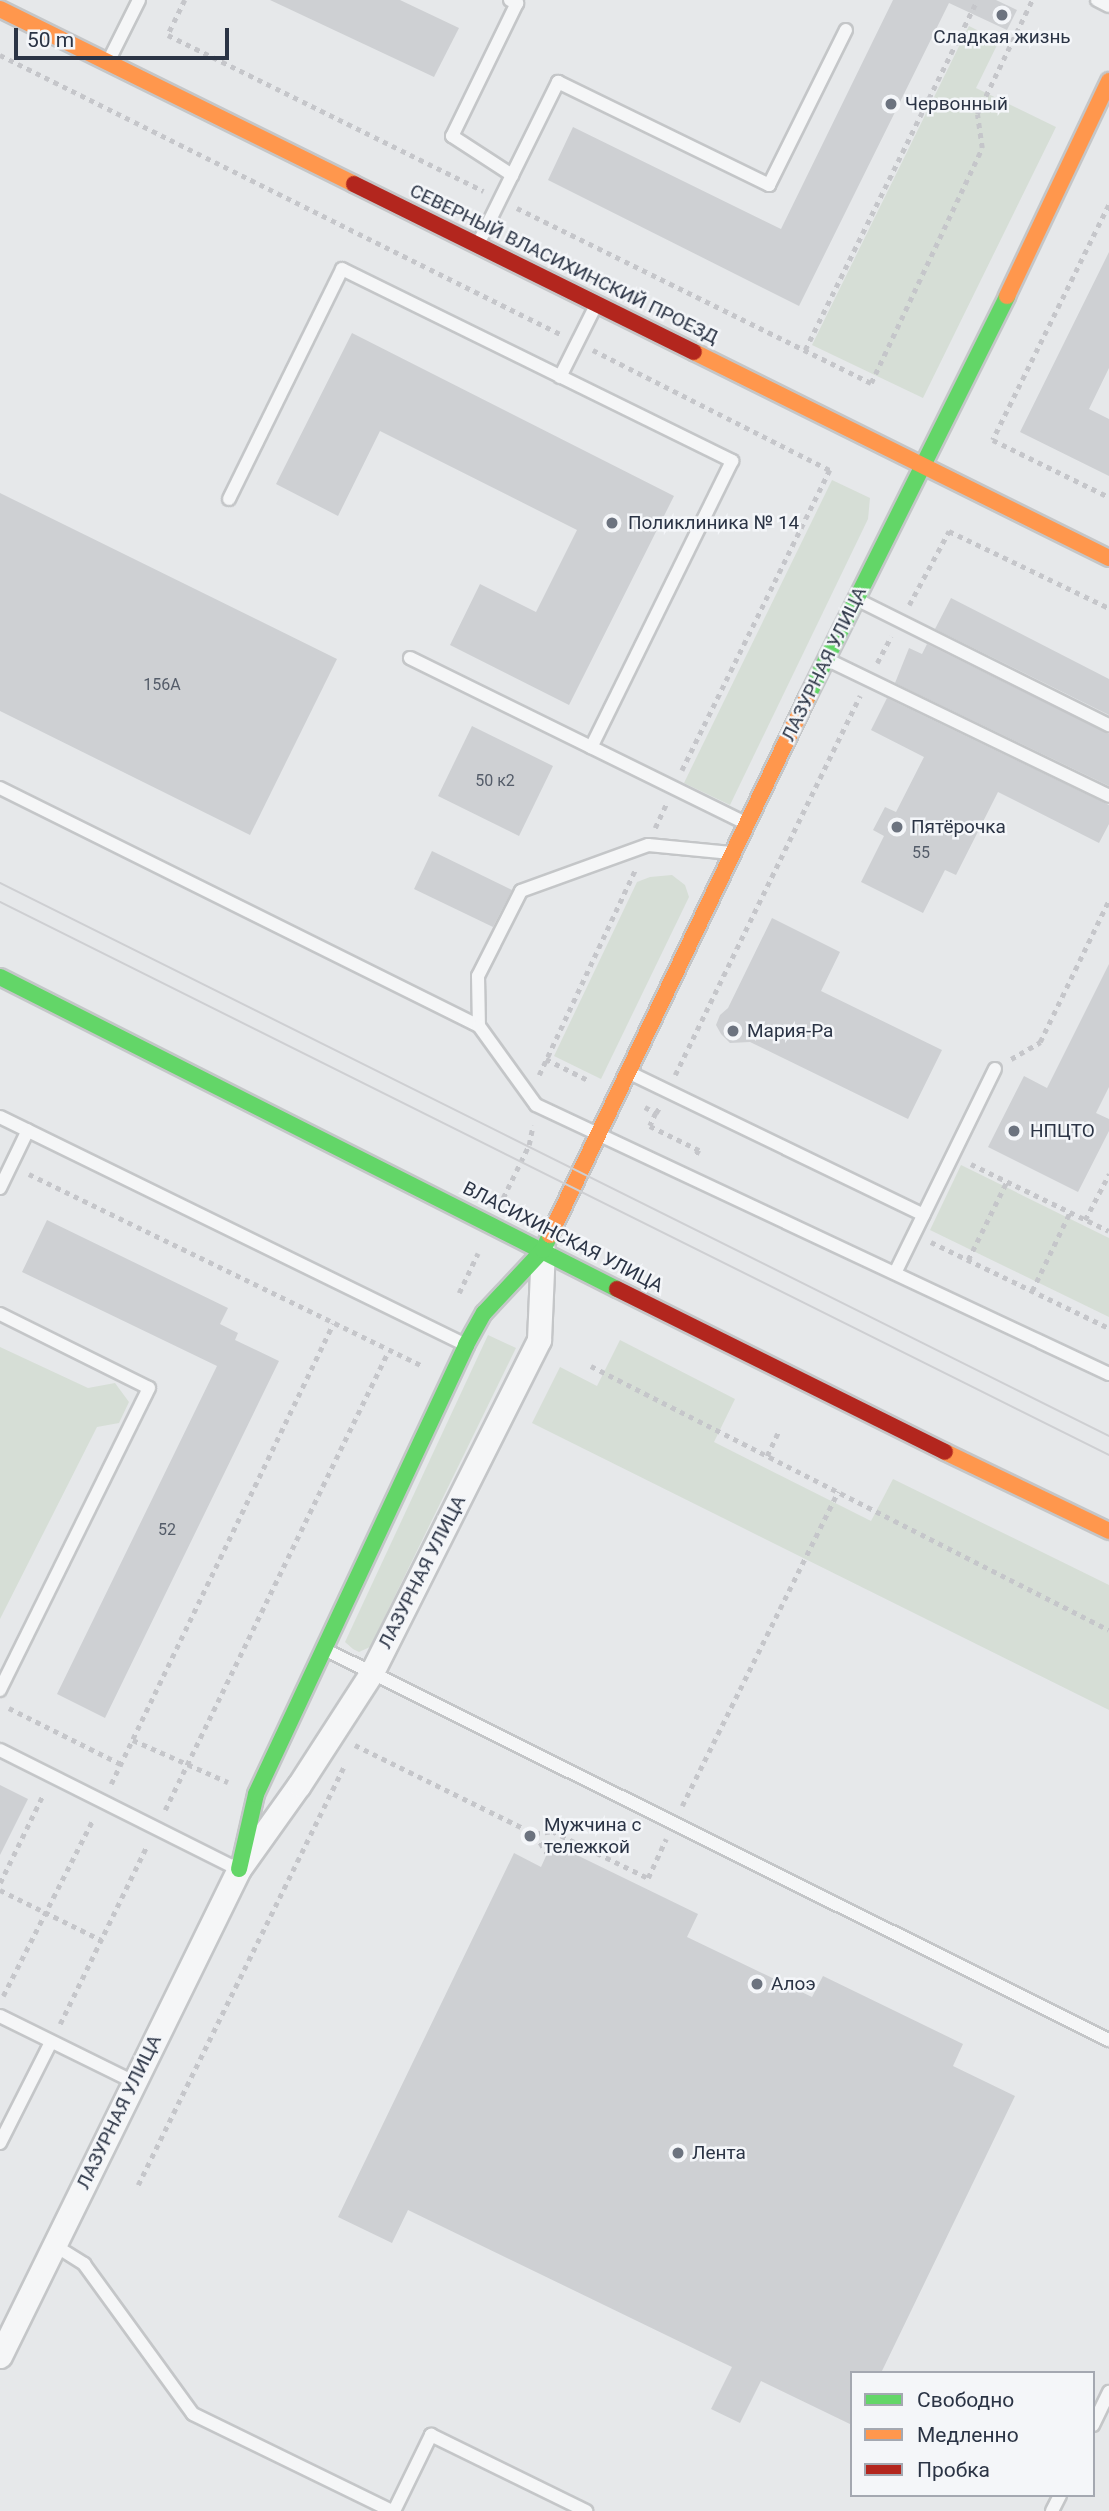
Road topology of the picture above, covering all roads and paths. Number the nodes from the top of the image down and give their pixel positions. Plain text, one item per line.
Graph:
1 (139, 0) edge
2 (185, 0) edge
3 (510, 0) edge
4 (977, 0) edge
5 (1032, 0) edge
6 (1097, 0) edge
7 (1109, 6) edge
8 (0, 9) edge
9 (846, 30) dead end
10 (0, 55) edge
11 (108, 63) junction
12 (1109, 81) edge
13 (512, 175) junction
14 (500, 199) junction
15 (1109, 205) edge
16 (478, 244) junction
17 (597, 303) junction
18 (577, 342) junction
19 (805, 349) junction
20 (560, 377) junction
21 (923, 466) junction
22 (830, 470) dead end
23 (1109, 497) edge
24 (229, 499) dead end
25 (1109, 558) edge
26 (856, 599) junction
27 (1109, 608) edge
28 (901, 619) junction
29 (410, 658) dead end
30 (826, 659) junction
31 (868, 680) junction
32 (1109, 725) edge
33 (591, 747) junction
34 (0, 788) edge
35 (1109, 796) edge
36 (747, 823) junction
37 (733, 853) junction
38 (1109, 900) edge
39 (0, 977) edge
40 (479, 1026) junction
41 (546, 1059) dead end
42 (995, 1069) joint
43 (540, 1073) dead end
44 (630, 1073) junction
45 (591, 1081) dead end
46 (667, 1091) junction
47 (536, 1105) junction
48 (645, 1107) dead end
49 (0, 1117) edge
50 (28, 1130) junction
51 (600, 1133) junction
52 (953, 1155) junction
53 (11, 1165) junction
54 (1109, 1174) edge
55 (1007, 1181) junction
56 (0, 1188) edge
57 (1070, 1212) junction
58 (924, 1215) junction
59 (1085, 1220) junction
60 (492, 1223) junction
61 (1109, 1231) edge
62 (915, 1233) junction
63 (543, 1250) junction
64 (968, 1260) junction
65 (896, 1272) junction
66 (1032, 1291) junction
67 (0, 1314) edge
68 (333, 1324) junction
69 (1109, 1328) edge
70 (439, 1332) junction
71 (466, 1345) junction
72 (388, 1352) junction
73 (591, 1366) dead end
74 (1109, 1374) edge
75 (779, 1430) dead end
76 (766, 1456) junction
77 (838, 1492) junction
78 (1109, 1531) edge
79 (1109, 1630) edge
80 (322, 1649) junction
81 (372, 1672) junction
82 (0, 1690) edge
83 (0, 1703) edge
84 (361, 1734) dead end
85 (355, 1745) junction
86 (0, 1750) edge
87 (350, 1754) dead end
88 (346, 1763) dead end
89 (121, 1764) junction
90 (45, 1791) dead end
91 (103, 1800) junction
92 (674, 1822) junction
93 (156, 1827) junction
94 (536, 1834) junction
95 (547, 1853) dead end
96 (239, 1869) junction
97 (0, 1883) edge
98 (0, 1890) edge
99 (45, 1912) junction
100 (101, 1940) junction
101 (0, 2001) edge
102 (0, 2016) edge
103 (1109, 2040) edge
104 (51, 2042) junction
105 (134, 2082) junction
106 (0, 2143) edge
107 (138, 2185) dead end
108 (54, 2245) junction
109 (0, 2356) edge
110 (1109, 2392) edge
111 (1095, 2421) edge
112 (393, 2511) edge
113 (586, 2511) edge

1 - 11 lane
2 - 14 path
3 - 13 lane
4 - 19 path
5 - 19 path
6 - 7 lane
8 - 11 main road, СЕВЕРНЫЙ ВЛАСИХИНСКИЙ ПРОЕЗД
9 - 13 lane
10 - 18 path
11 - 16 main road, СЕВЕРНЫЙ ВЛАСИХИНСКИЙ ПРОЕЗД
12 - 21 main road, ЛАЗУРНАЯ УЛИЦА
13 - 14 lane
14 - 16 lane
14 - 19 path
15 - 23 path
16 - 17 main road, СЕВЕРНЫЙ ВЛАСИХИНСКИЙ ПРОЕЗД
17 - 18 lane
17 - 21 main road, СЕВЕРНЫЙ ВЛАСИХИНСКИЙ ПРОЕЗД
18 - 20 lane
18 - 22 path
20 - 24 lane
20 - 33 lane
21 - 25 main road, СЕВЕРНЫЙ ВЛАСИХИНСКИЙ ПРОЕЗД
21 - 26 main road, ЛАЗУРНАЯ УЛИЦА
26 - 28 lane
26 - 30 main road, ЛАЗУРНАЯ УЛИЦА
27 - 28 path
28 - 31 path
28 - 32 lane
29 - 33 lane
30 - 31 lane
30 - 36 main road, ЛАЗУРНАЯ УЛИЦА
31 - 35 lane
31 - 46 path
33 - 36 lane
34 - 40 lane
36 - 37 main road, ЛАЗУРНАЯ УЛИЦА
37 - 40 lane
37 - 44 main road, ЛАЗУРНАЯ УЛИЦА
38 - 42 path
39 - 60 main road, ВЛАСИХИНСКАЯ УЛИЦА
40 - 47 lane
41 - 45 path
42 - 52 lane
43 - 47 path
44 - 46 lane
44 - 51 main road, ЛАЗУРНАЯ УЛИЦА
46 - 48 path
46 - 58 lane
47 - 51 lane
47 - 60 path
49 - 50 lane
50 - 53 lane
50 - 70 lane
51 - 63 main road, ЛАЗУРНАЯ УЛИЦА
51 - 65 lane
52 - 55 path
52 - 58 lane
53 - 56 lane
53 - 68 path
54 - 59 path
55 - 57 path
55 - 64 path
57 - 59 path
57 - 66 path
58 - 62 lane
59 - 61 path
60 - 63 main road, ВЛАСИХИНСКАЯ УЛИЦА
60 - 70 path
62 - 64 path
62 - 65 lane
63 - 71 main road, ЛАЗУРНАЯ УЛИЦА
63 - 78 main road, ВЛАСИХИНСКАЯ УЛИЦА
63 - 81 street, ЛАЗУРНАЯ УЛИЦА
64 - 66 path
65 - 74 lane
66 - 69 path
67 - 82 lane
68 - 72 path
68 - 89 path
70 - 71 lane
70 - 72 path
71 - 80 main road, ЛАЗУРНАЯ УЛИЦА
72 - 93 path
73 - 76 path
75 - 76 path
76 - 77 path
77 - 79 path
77 - 92 path
80 - 81 lane
80 - 96 main road, ЛАЗУРНАЯ УЛИЦА
81 - 92 lane
81 - 96 street, ЛАЗУРНАЯ УЛИЦА
83 - 89 path
84 - 85 path
85 - 87 path
85 - 94 path
86 - 91 lane
88 - 107 path
89 - 91 path
90 - 97 path
91 - 93 lane
91 - 99 path
92 - 94 path
92 - 103 lane
93 - 96 lane
93 - 100 path
94 - 95 path
96 - 105 street, ЛАЗУРНАЯ УЛИЦА
98 - 99 path
99 - 100 path
99 - 101 path
100 - 104 path
102 - 104 lane
104 - 105 lane
104 - 106 lane
105 - 108 street, ЛАЗУРНАЯ УЛИЦА
108 - 109 street, ЛАЗУРНАЯ УЛИЦА
108 - 112 lane
110 - 111 lane
112 - 113 lane

